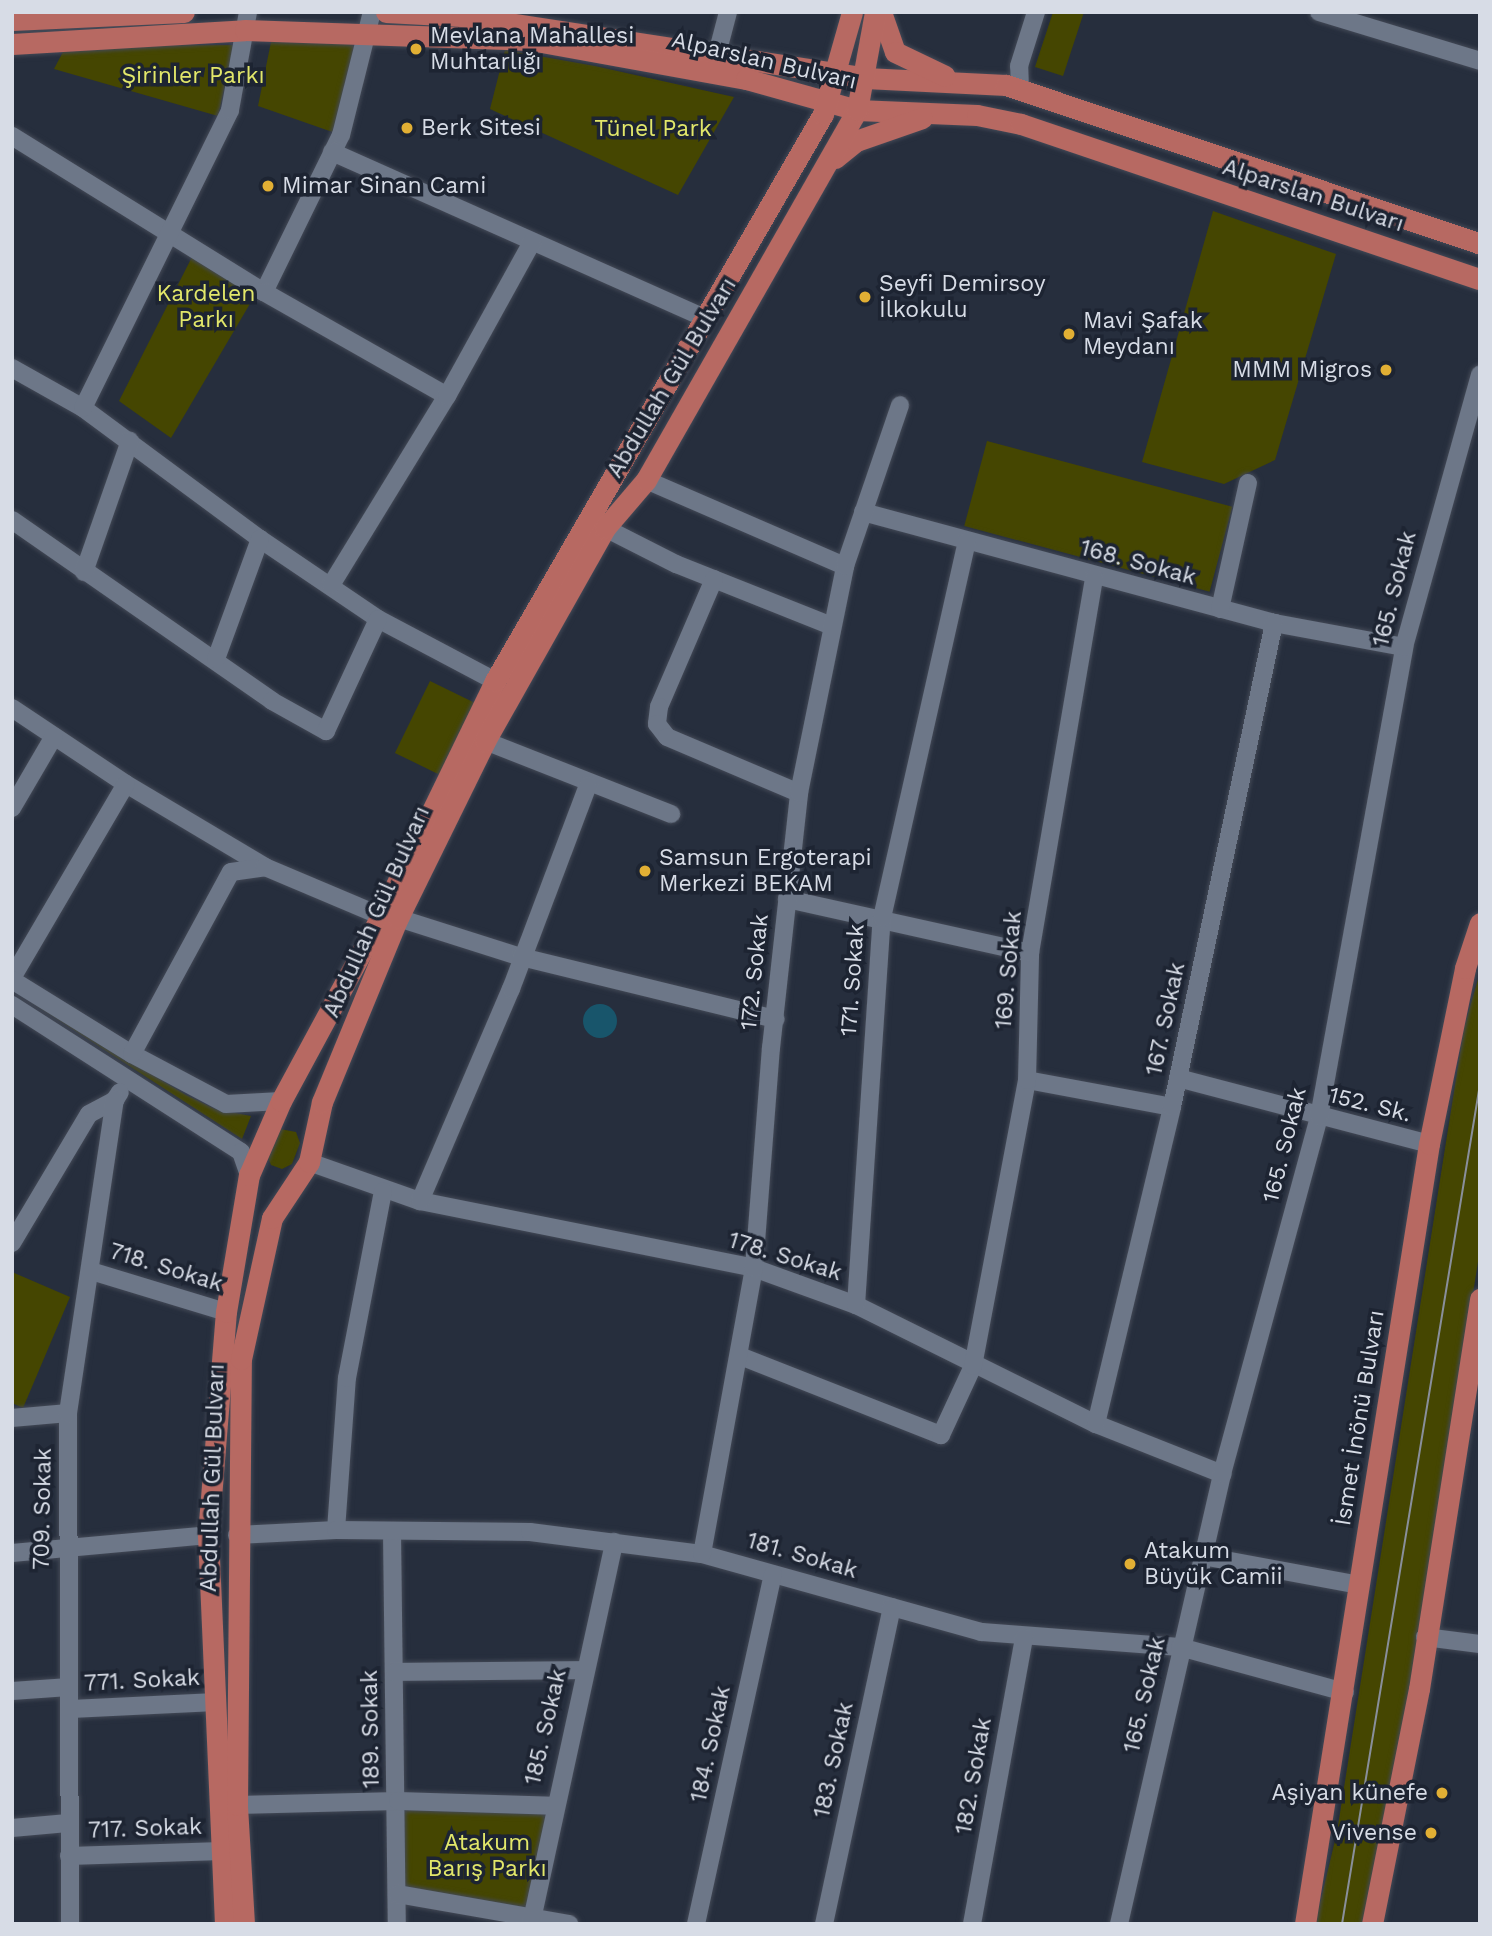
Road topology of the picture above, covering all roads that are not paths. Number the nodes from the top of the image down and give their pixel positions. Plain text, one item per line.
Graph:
1 (184, 12) edge
2 (386, 12) edge
3 (728, 12) edge
4 (852, 12) edge
5 (875, 12) edge
6 (881, 12) edge
7 (1036, 12) edge
8 (1319, 12) edge
9 (464, 14) edge
10 (43, 15) edge
11 (12, 20) edge
12 (247, 21) edge
13 (371, 22) edge
14 (12, 44) edge
15 (716, 54) junction
16 (1480, 61) edge
17 (836, 74) junction
18 (865, 78) junction
19 (960, 82) junction
20 (1020, 89) junction
21 (828, 100) junction
22 (857, 110) junction
23 (948, 112) junction
24 (12, 136) edge
25 (332, 152) junction
26 (828, 164) junction
27 (172, 234) junction
28 (532, 242) junction
29 (1480, 244) edge
30 (1480, 279) edge
31 (264, 292) junction
32 (705, 318) junction
33 (12, 368) edge
34 (1480, 374) edge
35 (447, 396) junction
36 (900, 405) dead end
37 (83, 408) junction
38 (130, 441) junction
39 (646, 480) junction
40 (1248, 483) dead end
41 (863, 512) junction
42 (12, 520) edge
43 (605, 528) junction
44 (260, 539) junction
45 (967, 541) junction
46 (845, 566) junction
47 (84, 572) junction
48 (1094, 577) junction
49 (715, 579) junction
50 (331, 585) junction
51 (1220, 609) junction
52 (378, 619) junction
53 (1274, 623) junction
54 (832, 626) junction
55 (1404, 647) junction
56 (216, 659) junction
57 (495, 681) junction
58 (12, 708) edge
59 (54, 736) junction
60 (485, 741) junction
61 (126, 784) junction
62 (588, 785) junction
63 (799, 793) junction
64 (12, 808) edge
65 (671, 814) dead end
66 (265, 867) junction
67 (787, 899) junction
68 (390, 917) junction
69 (882, 918) junction
70 (1480, 923) edge
71 (1030, 953) junction
72 (522, 957) junction
73 (12, 979) edge
74 (12, 1005) edge
75 (776, 1019) junction
76 (132, 1054) junction
77 (128, 1077) junction
78 (1178, 1078) junction
79 (1027, 1080) junction
80 (116, 1100) junction
81 (281, 1101) junction
82 (1172, 1107) junction
83 (1319, 1117) junction
84 (1429, 1144) junction
85 (309, 1162) junction
86 (249, 1175) junction
87 (383, 1191) junction
88 (420, 1201) junction
89 (12, 1244) edge
90 (754, 1268) junction
91 (91, 1271) junction
92 (1480, 1299) edge
93 (856, 1305) junction
94 (226, 1312) junction
95 (740, 1356) junction
96 (973, 1366) junction
97 (68, 1413) junction
98 (12, 1418) edge
99 (1096, 1424) junction
100 (1222, 1474) junction
101 (335, 1530) junction
102 (392, 1532) junction
103 (208, 1535) junction
104 (237, 1535) junction
105 (614, 1542) junction
106 (71, 1548) junction
107 (12, 1553) edge
108 (702, 1554) junction
109 (1203, 1556) junction
110 (773, 1574) junction
111 (1359, 1585) junction
112 (892, 1607) junction
113 (1425, 1637) junction
114 (1024, 1638) junction
115 (1480, 1644) edge
116 (1180, 1647) junction
117 (584, 1670) junction
118 (395, 1672) junction
119 (69, 1687) junction
120 (12, 1691) edge
121 (1345, 1692) junction
122 (216, 1702) junction
123 (71, 1709) junction
124 (397, 1801) junction
125 (237, 1805) junction
126 (553, 1806) junction
127 (68, 1823) junction
128 (12, 1828) edge
129 (222, 1851) junction
130 (69, 1856) junction
131 (397, 1894) junction
132 (532, 1920) edge
133 (70, 1924) edge
134 (225, 1924) edge
135 (244, 1924) edge
136 (397, 1924) edge
137 (569, 1924) edge
138 (696, 1924) edge
139 (824, 1924) edge
140 (972, 1924) edge
141 (1119, 1924) edge
142 (1305, 1924) edge
143 (1372, 1924) edge

1 - 10 main road
2 - 9 main road, Alparslan Bulvarı
3 - 15 street
4 - 17 main road, Abdullah Gül Bulvarı
5 - 18 main road, Abdullah Gül Bulvarı
6 - 19 main road
7 - 20 street
8 - 16 street
9 - 15 main road, Alparslan Bulvarı
10 - 11 main road
12 - 13 main road, Alparslan Bulvarı
12 - 14 main road, Alparslan Bulvarı
12 - 27 street
13 - 21 main road, Alparslan Bulvarı
13 - 25 street
15 - 17 main road, Alparslan Bulvarı
17 - 18 main road, Alparslan Bulvarı
17 - 21 main road, Abdullah Gül Bulvarı
18 - 19 main road, Alparslan Bulvarı
18 - 22 main road, Abdullah Gül Bulvarı
19 - 20 main road, Alparslan Bulvarı
20 - 29 main road, Alparslan Bulvarı
21 - 22 main road, Alparslan Bulvarı
21 - 32 main road, Abdullah Gül Bulvarı
22 - 23 main road, Alparslan Bulvarı
22 - 26 main road, Abdullah Gül Bulvarı
23 - 26 main road
23 - 30 main road, Alparslan Bulvarı
24 - 27 street
25 - 28 street
25 - 31 street
26 - 39 main road, Abdullah Gül Bulvarı
27 - 31 street
27 - 37 street
28 - 32 street
28 - 35 street
31 - 35 street
32 - 57 main road, Abdullah Gül Bulvarı
33 - 37 street
34 - 55 street, 165. Sokak
35 - 50 street
36 - 41 street, 172. Sokak
37 - 38 street
38 - 44 street
38 - 47 street
39 - 43 main road, Abdullah Gül Bulvarı
39 - 46 street
40 - 51 street
41 - 45 street, 168. Sokak
41 - 46 street, 172. Sokak
42 - 47 street
43 - 49 street
43 - 60 main road, Abdullah Gül Bulvarı
44 - 50 street
44 - 56 street
45 - 48 street, 168. Sokak
45 - 69 street, 171. Sokak
46 - 54 street, 172. Sokak
47 - 56 street
48 - 51 street, 168. Sokak
48 - 71 street, 169. Sokak
49 - 54 street
49 - 63 street
50 - 52 street
51 - 53 street, 168. Sokak
52 - 56 street
52 - 57 street
53 - 55 street, 168. Sokak
53 - 78 street, 167. Sokak
54 - 63 street, 172. Sokak
55 - 83 street, 165. Sokak
57 - 68 main road, Abdullah Gül Bulvarı
58 - 59 street
59 - 61 street
59 - 64 street
60 - 62 street
60 - 68 main road, Abdullah Gül Bulvarı
61 - 66 street
61 - 73 street
62 - 65 street
62 - 72 street
63 - 67 street, 172. Sokak
66 - 68 street
66 - 76 street
67 - 69 street
67 - 75 street, 172. Sokak
68 - 72 street
68 - 81 main road, Abdullah Gül Bulvarı
68 - 85 main road, Abdullah Gül Bulvarı
69 - 71 street
69 - 93 street, 171. Sokak
70 - 84 main road, İsmet İnönü Bulvarı
71 - 79 street, 169. Sokak
72 - 75 street
72 - 88 street
73 - 76 street
74 - 77 street
75 - 90 street, 172. Sokak
76 - 81 street
77 - 80 street
77 - 86 street
78 - 82 street, 167. Sokak
78 - 83 street, 152. Sk.
79 - 82 street
79 - 96 street, 169. Sokak
80 - 89 street
80 - 91 street, 709. Sokak
81 - 86 main road, Abdullah Gül Bulvarı
82 - 99 street, 167. Sokak
83 - 84 street, 152. Sk.
83 - 100 street, 165. Sokak
84 - 111 main road, İsmet İnönü Bulvarı
85 - 87 street, 178. Sokak
85 - 104 main road, Abdullah Gül Bulvarı
86 - 94 main road, Abdullah Gül Bulvarı
87 - 88 street, 178. Sokak
87 - 101 street
88 - 90 street, 178. Sokak
90 - 93 street, 178. Sokak
90 - 95 street, 172. Sokak
91 - 94 street, 718. Sokak
91 - 97 street, 709. Sokak
92 - 113 main road
93 - 96 street, 178. Sokak
94 - 103 main road, Abdullah Gül Bulvarı
95 - 96 street, 169. Sokak
95 - 108 street, 172. Sokak
96 - 99 street, 178. Sokak
97 - 98 street
97 - 106 street, 709. Sokak
99 - 100 street, 178. Sokak
100 - 109 street, 165. Sokak
101 - 102 street, 181. Sokak
101 - 104 street, 181. Sokak
102 - 105 street, 181. Sokak
102 - 118 street, 189. Sokak
103 - 106 street
103 - 122 main road, Abdullah Gül Bulvarı
104 - 125 main road, Abdullah Gül Bulvarı
105 - 108 street, 181. Sokak
105 - 117 street, 185. Sokak
106 - 107 street
106 - 119 street, 709. Sokak
108 - 110 street, 181. Sokak
109 - 111 street
109 - 116 street, 165. Sokak
110 - 112 street, 181. Sokak
110 - 138 street, 184. Sokak
111 - 121 main road, İsmet İnönü Bulvarı
112 - 114 street, 181. Sokak
112 - 139 street, 183. Sokak
113 - 115 street
113 - 143 main road
114 - 116 street, 181. Sokak
114 - 140 street, 182. Sokak
116 - 121 street, 181. Sokak
116 - 141 street, 165. Sokak
117 - 118 street
117 - 126 street, 185. Sokak
118 - 124 street, 189. Sokak
119 - 120 street
119 - 123 street, 709. Sokak
121 - 142 main road, İsmet İnönü Bulvarı
122 - 123 street, 771. Sokak
122 - 129 main road, Abdullah Gül Bulvarı
123 - 127 street, 709. Sokak
124 - 125 street
124 - 126 street
124 - 131 street, 189. Sokak
125 - 135 main road, Abdullah Gül Bulvarı
126 - 132 street, 185. Sokak
127 - 128 street
127 - 130 street, 709. Sokak
129 - 130 street, 717. Sokak
129 - 134 main road, Abdullah Gül Bulvarı
130 - 133 street, 709. Sokak
131 - 132 street
131 - 136 street, 189. Sokak
132 - 137 street

